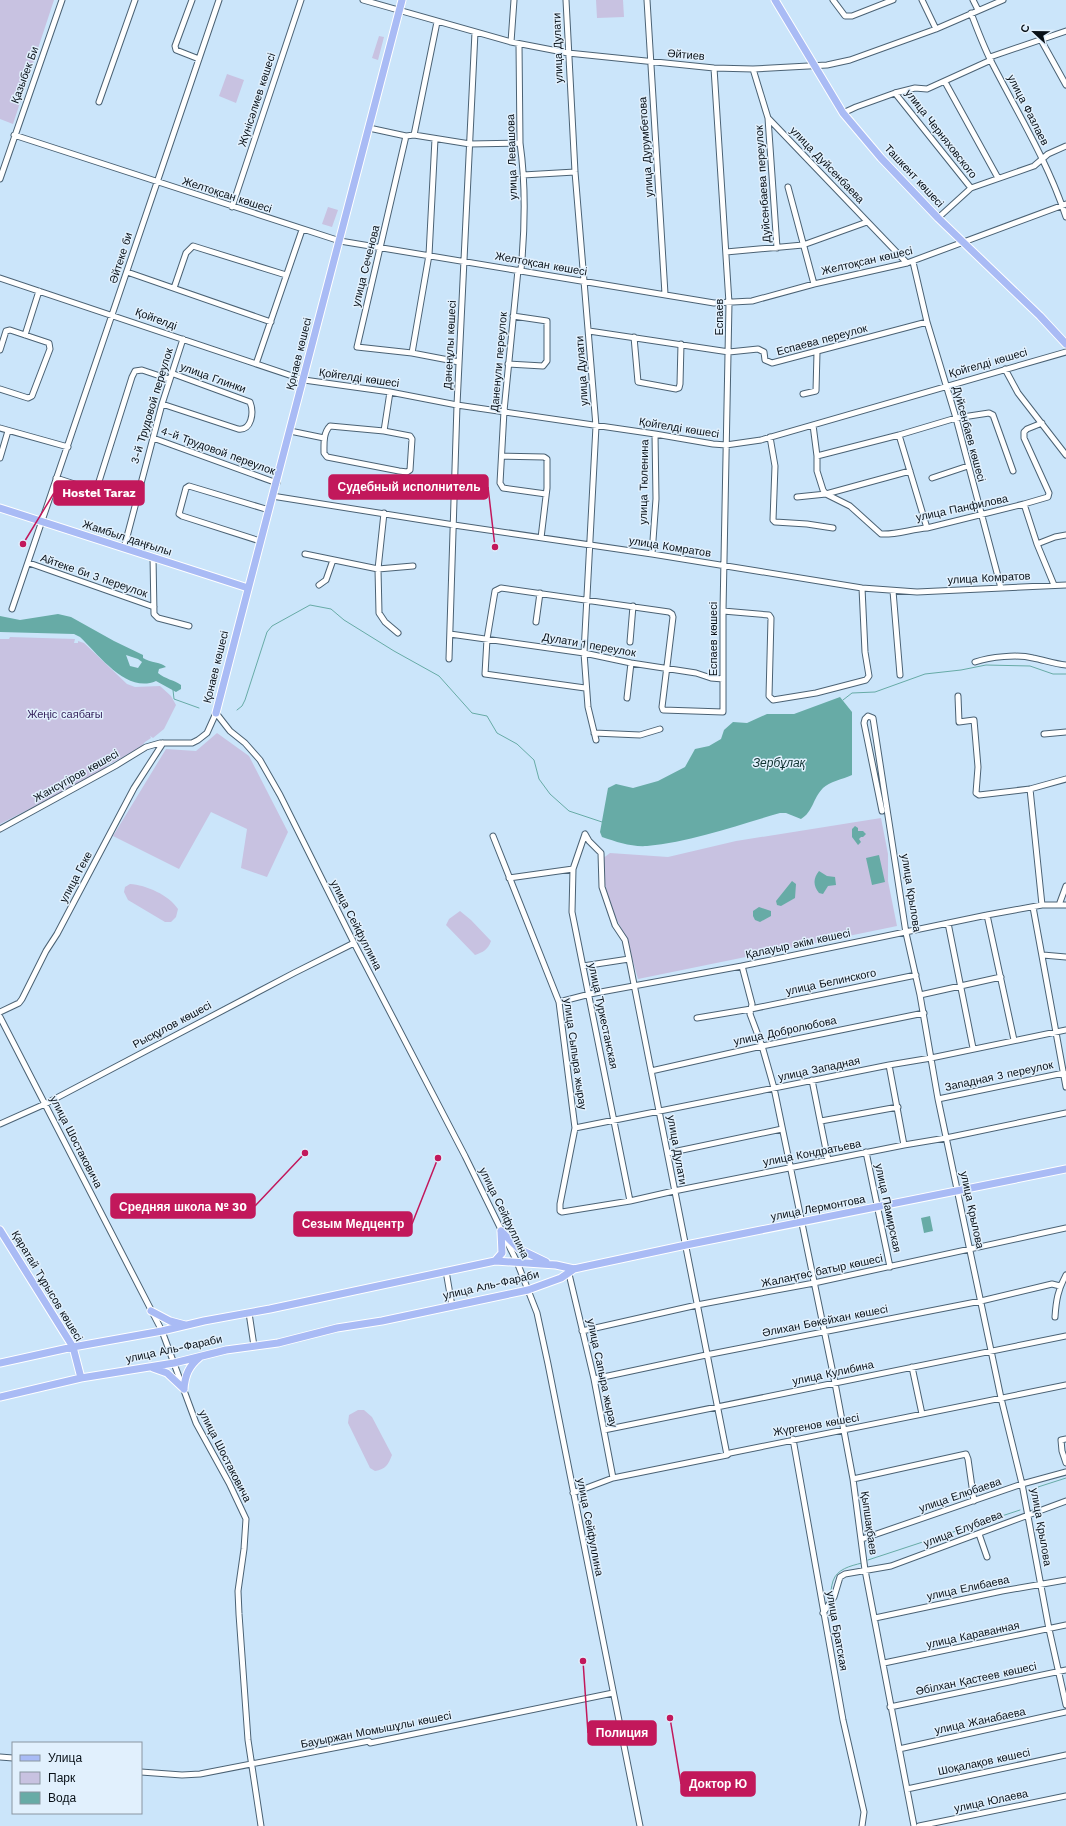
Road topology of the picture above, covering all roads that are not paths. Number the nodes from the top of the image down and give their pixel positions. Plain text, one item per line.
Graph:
1 (62, 0) edge
2 (135, 0) edge
3 (192, 0) edge
4 (219, 0) edge
5 (301, 0) edge
6 (363, 0) edge
7 (402, 0) edge
8 (514, 0) edge
9 (566, 0) edge
10 (647, 0) edge
11 (775, 0) edge
12 (833, 0) edge
13 (893, 0) edge
14 (922, 0) edge
15 (974, 0) edge
16 (1003, 0) edge
17 (978, 10) junction
18 (399, 11) junction
19 (970, 13) junction
20 (437, 22) junction
21 (936, 30) junction
22 (1066, 31) edge
23 (475, 32) junction
24 (1041, 40) junction
25 (511, 42) junction
26 (519, 44) junction
27 (568, 53) junction
28 (200, 59) junction
29 (990, 59) junction
30 (651, 62) junction
31 (813, 65) junction
32 (714, 68) junction
33 (753, 69) junction
34 (945, 82) junction
35 (1066, 85) edge
36 (896, 93) junction
37 (99, 102) dead end
38 (844, 114) junction
39 (768, 118) junction
40 (369, 128) junction
41 (14, 135) junction
42 (414, 135) junction
43 (406, 136) junction
44 (435, 139) junction
45 (520, 143) junction
46 (470, 144) junction
47 (1066, 146) edge
48 (1043, 160) junction
49 (575, 172) junction
50 (523, 175) junction
51 (998, 178) junction
52 (0, 179) edge
53 (156, 182) junction
54 (788, 187) dead end
55 (970, 188) junction
56 (1064, 205) edge
57 (232, 207) junction
58 (1066, 217) edge
59 (938, 218) junction
60 (867, 222) junction
61 (302, 230) junction
62 (340, 241) junction
63 (965, 243) junction
64 (803, 244) junction
65 (381, 247) junction
66 (777, 248) junction
67 (726, 252) junction
68 (429, 255) junction
69 (464, 261) junction
70 (913, 262) junction
71 (907, 263) junction
72 (520, 270) junction
73 (127, 272) junction
74 (286, 275) junction
75 (0, 278) edge
76 (585, 281) junction
77 (814, 284) junction
78 (174, 288) junction
79 (39, 291) junction
80 (665, 294) junction
81 (729, 303) junction
82 (113, 314) junction
83 (512, 316) junction
84 (270, 322) junction
85 (927, 322) junction
86 (589, 331) junction
87 (25, 335) junction
88 (634, 337) junction
89 (183, 340) junction
90 (681, 344) junction
91 (1066, 344) edge
92 (0, 350) edge
93 (729, 352) junction
94 (817, 352) junction
95 (1066, 352) edge
96 (412, 353) junction
97 (459, 362) junction
98 (256, 364) junction
99 (508, 364) junction
100 (1005, 369) junction
101 (170, 376) junction
102 (304, 380) junction
103 (946, 386) junction
104 (0, 389) edge
105 (390, 392) junction
106 (803, 394) dead end
107 (162, 404) junction
108 (457, 405) junction
109 (504, 411) junction
110 (956, 418) junction
111 (1042, 423) junction
112 (813, 425) junction
113 (596, 426) junction
114 (0, 428) edge
115 (8, 431) junction
116 (290, 431) junction
117 (384, 431) junction
118 (655, 434) junction
119 (899, 435) junction
120 (770, 437) junction
121 (153, 438) junction
122 (324, 438) junction
123 (726, 445) junction
124 (68, 447) junction
125 (1066, 455) edge
126 (502, 456) junction
127 (817, 456) junction
128 (0, 458) edge
129 (968, 466) junction
130 (910, 471) junction
131 (1013, 471) dead end
132 (56, 478) junction
133 (932, 478) dead end
134 (277, 483) junction
135 (96, 491) junction
136 (546, 494) junction
137 (826, 494) junction
138 (108, 495) dead end
139 (272, 496) junction
140 (797, 497) dead end
141 (1024, 504) junction
142 (0, 508) edge
143 (269, 510) junction
144 (384, 513) junction
145 (981, 515) junction
146 (41, 522) junction
147 (454, 525) junction
148 (833, 528) dead end
149 (927, 528) junction
150 (1066, 535) edge
151 (541, 538) junction
152 (260, 542) junction
153 (1037, 544) junction
154 (590, 546) junction
155 (124, 548) junction
156 (305, 554) dead end
157 (652, 554) junction
158 (153, 557) junction
159 (333, 560) junction
160 (29, 563) junction
161 (413, 566) dead end
162 (724, 566) junction
163 (378, 569) junction
164 (319, 585) dead end
165 (1054, 585) junction
166 (1066, 585) edge
167 (248, 588) junction
168 (862, 588) junction
169 (1001, 588) junction
170 (893, 590) junction
171 (540, 593) junction
172 (586, 599) junction
173 (633, 606) junction
174 (154, 607) junction
175 (12, 609) dead end
176 (723, 611) junction
177 (536, 622) dead end
178 (189, 626) dead end
179 (398, 633) dead end
180 (450, 634) junction
181 (487, 638) junction
182 (630, 642) dead end
183 (584, 653) junction
184 (449, 660) dead end
185 (975, 662) dead end
186 (631, 663) junction
187 (1066, 665) edge
188 (667, 669) junction
189 (900, 675) dead end
190 (723, 679) junction
191 (585, 688) junction
192 (958, 696) dead end
193 (627, 698) dead end
194 (216, 713) junction
195 (660, 729) dead end
196 (1066, 732) edge
197 (594, 733) junction
198 (1044, 734) dead end
199 (596, 740) dead end
200 (162, 743) junction
201 (1066, 779) edge
202 (1030, 790) junction
203 (882, 811) dead end
204 (0, 829) edge
205 (585, 834) joint
206 (493, 836) dead end
207 (573, 869) junction
208 (509, 878) junction
209 (1066, 886) edge
210 (1042, 905) junction
211 (1059, 905) junction
212 (1066, 905) edge
213 (1033, 907) junction
214 (987, 915) junction
215 (948, 923) junction
216 (906, 933) junction
217 (354, 944) junction
218 (1043, 955) junction
219 (1066, 956) edge
220 (629, 959) junction
221 (583, 966) junction
222 (742, 966) junction
223 (916, 975) junction
224 (1001, 977) junction
225 (962, 986) junction
226 (635, 987) junction
227 (590, 994) junction
228 (920, 995) junction
229 (559, 1002) junction
230 (751, 1009) junction
231 (0, 1012) edge
232 (924, 1013) junction
233 (0, 1017) edge
234 (697, 1018) dead end
235 (1066, 1030) edge
236 (1056, 1032) junction
237 (1014, 1040) junction
238 (762, 1046) junction
239 (973, 1048) junction
240 (931, 1058) junction
241 (889, 1064) junction
242 (650, 1072) junction
243 (1064, 1073) junction
244 (812, 1080) junction
245 (1066, 1087) edge
246 (774, 1088) junction
247 (938, 1099) junction
248 (45, 1104) junction
249 (898, 1107) junction
250 (660, 1111) junction
251 (1066, 1113) edge
252 (614, 1121) junction
253 (821, 1121) junction
254 (0, 1124) edge
255 (575, 1128) junction
256 (782, 1130) junction
257 (946, 1138) junction
258 (904, 1145) junction
259 (866, 1152) junction
260 (668, 1153) junction
261 (828, 1160) junction
262 (789, 1168) junction
263 (1066, 1169) edge
264 (674, 1191) junction
265 (958, 1192) junction
266 (630, 1202) junction
267 (877, 1207) junction
268 (562, 1212) joint
269 (801, 1222) junction
270 (1066, 1228) edge
271 (0, 1230) edge
272 (501, 1231) junction
273 (686, 1245) junction
274 (970, 1250) junction
275 (495, 1261) junction
276 (517, 1262) junction
277 (556, 1266) junction
278 (890, 1267) junction
279 (446, 1271) junction
280 (571, 1272) junction
281 (1066, 1275) edge
282 (814, 1283) junction
283 (1060, 1286) junction
284 (528, 1290) junction
285 (981, 1301) junction
286 (697, 1305) junction
287 (452, 1306) junction
288 (151, 1311) junction
289 (249, 1313) junction
290 (1055, 1317) dead end
291 (187, 1325) junction
292 (162, 1331) junction
293 (582, 1331) junction
294 (824, 1331) junction
295 (1066, 1336) edge
296 (254, 1346) junction
297 (73, 1347) junction
298 (991, 1350) junction
299 (706, 1355) junction
300 (202, 1356) junction
301 (174, 1362) junction
302 (0, 1363) edge
303 (146, 1367) junction
304 (912, 1367) junction
305 (81, 1378) junction
306 (594, 1379) junction
307 (835, 1383) junction
308 (1066, 1386) edge
309 (184, 1389) junction
310 (0, 1397) edge
311 (1001, 1398) junction
312 (716, 1408) junction
313 (922, 1414) junction
314 (604, 1430) junction
315 (844, 1431) junction
316 (793, 1439) junction
317 (1066, 1439) edge
318 (727, 1455) junction
319 (1066, 1463) edge
320 (1066, 1472) edge
321 (613, 1478) junction
322 (853, 1479) junction
323 (1022, 1484) junction
324 (573, 1493) junction
325 (974, 1501) junction
326 (1066, 1501) edge
327 (1028, 1515) junction
328 (979, 1534) junction
329 (862, 1539) junction
330 (987, 1557) dead end
331 (865, 1570) junction
332 (1066, 1580) edge
333 (1041, 1585) junction
334 (823, 1613) junction
335 (875, 1618) junction
336 (1066, 1625) edge
337 (1049, 1629) junction
338 (884, 1664) junction
339 (1066, 1670) edge
340 (1058, 1672) junction
341 (613, 1693) junction
342 (1066, 1705) edge
343 (890, 1707) junction
344 (1066, 1712) edge
345 (899, 1749) junction
346 (1066, 1755) edge
347 (0, 1757) edge
348 (12, 1758) edge
349 (251, 1764) junction
350 (142, 1772) edge
351 (907, 1789) junction
352 (1066, 1796) edge
353 (261, 1826) edge
354 (640, 1826) edge
355 (862, 1826) edge
356 (914, 1826) edge
357 (919, 1826) edge

1 - 41 street, Қазыбек Би
2 - 37 street
3 - 28 street
4 - 28 street, Әйтеке би
5 - 57 street, Жүнісәлиев көшесі
6 - 18 street, Әйтиев
7 - 18 main road, Қонаев көшесі
8 - 25 street
9 - 27 street, улица Дулати
10 - 30 street, улица Дурумбетова
11 - 31 main road, Ташкент көшесі
12 - 13 street
14 - 21 street
15 - 17 street
16 - 17 street, Әйтиев
17 - 19 street, Әйтиев
18 - 20 street, Әйтиев
18 - 40 main road, Қонаев көшесі
19 - 21 street, Әйтиев
19 - 29 street, улица Фазлаев
20 - 23 street, Әйтиев
20 - 42 street
21 - 31 street, Әйтиев
22 - 24 street
23 - 25 street, Әйтиев
23 - 46 street, Дәненұлы көшесі
24 - 29 street
24 - 35 street
25 - 26 street, Әйтиев
26 - 27 street, Әйтиев
26 - 45 street, улица Левашова
27 - 30 street, Әйтиев
27 - 49 street, улица Дулати
28 - 53 street, Әйтеке би
29 - 34 street
29 - 48 street, улица Фазлаев
30 - 32 street, Әйтиев
30 - 80 street, улица Дурумбетова
31 - 33 street, Әйтиев
31 - 38 main road, Ташкент көшесі
32 - 33 street, Әйтиев
32 - 67 street, Еспаев
33 - 39 street, улица Дуйсенбаева
34 - 36 street
34 - 51 street
36 - 38 street
36 - 55 street, улица Черняховского
38 - 59 main road, Ташкент көшесі
39 - 60 street, улица Дуйсенбаева
39 - 66 street, Дуйсенбаева переулок
40 - 43 street
40 - 62 main road, Қонаев көшесі
41 - 52 street, Қазыбек Би
41 - 53 street, Желтоқсан көшесі
42 - 43 street
42 - 44 street
43 - 65 street, улица Сеченова
44 - 46 street
44 - 68 street
45 - 46 street
45 - 50 street, улица Левашова
46 - 69 street, Дәненұлы көшесі
47 - 48 street, улица Черняховского
48 - 51 street, улица Черняховского
48 - 56 street, улица Фазлаев
49 - 50 street
49 - 76 street, улица Дулати
50 - 72 street, улица Левашова
51 - 55 street, улица Черняховского
53 - 57 street, Желтоқсан көшесі
53 - 73 street, Әйтеке би
54 - 64 street
55 - 59 street, улица Черняховского
56 - 58 street, улица Фазлаев
56 - 63 street, Желтоқсан көшесі
57 - 61 street, Желтоқсан көшесі
59 - 63 main road, Ташкент көшесі
60 - 64 street, Дуйсенбаева переулок
60 - 71 street, улица Дуйсенбаева
61 - 62 street, Желтоқсан көшесі
61 - 74 street
62 - 65 street, Желтоқсан көшесі
62 - 102 main road, Қонаев көшесі
63 - 70 street, Желтоқсан көшесі
63 - 91 main road, Ташкент көшесі
64 - 66 street, Дуйсенбаева переулок
64 - 77 street
65 - 68 street, Желтоқсан көшесі
65 - 96 street, улица Сеченова
66 - 67 street, Дуйсенбаева переулок
67 - 81 street, Еспаев
68 - 69 street, Желтоқсан көшесі
68 - 96 street
69 - 72 street, Желтоқсан көшесі
69 - 97 street, Дәненұлы көшесі
70 - 71 street, Желтоқсан көшесі
70 - 85 street, Дүйсенбаев көшесі
71 - 77 street, Желтоқсан көшесі
72 - 76 street, Желтоқсан көшесі
72 - 83 street, Даненули переулок
73 - 78 street
73 - 82 street, Әйтеке би
74 - 78 street
74 - 84 street
75 - 79 street, Қойгелді
76 - 80 street, Желтоқсан көшесі
76 - 86 street, улица Дулати
77 - 81 street, Желтоқсан көшесі
78 - 84 street
79 - 82 street, Қойгелді
79 - 87 street
80 - 81 street, Желтоқсан көшесі
81 - 93 street, Еспаев
82 - 89 street, Қойгелді
82 - 124 street, Әйтеке би
83 - 99 street, Даненули переулок
83 - 99 street
84 - 98 street
85 - 94 street, Еспаева переулок
85 - 103 street, Дүйсенбаев көшесі
86 - 88 street, Еспаева переулок
86 - 113 street, улица Дулати
87 - 92 street
87 - 104 street
88 - 90 street, Еспаева переулок
88 - 90 street
89 - 98 street, Қойгелді
89 - 101 street, 3-й Трудовой переулок
90 - 93 street, Еспаева переулок
93 - 94 street, Еспаева переулок
93 - 123 street, Еспаев
94 - 106 street
95 - 100 street, Қойгелді көшесі
96 - 97 street, улица Сеченова
97 - 108 street, Дәненұлы көшесі
98 - 102 street, Қойгелді
99 - 109 street, Даненули переулок
100 - 103 street, Қойгелді көшесі
100 - 111 street
101 - 107 street, 3-й Трудовой переулок
101 - 107 street, улица Глинки
101 - 135 street
102 - 105 street, Қойгелді көшесі
102 - 116 main road, Қонаев көшесі
103 - 110 street, Дүйсенбаев көшесі
103 - 112 street, Қойгелді көшесі
105 - 108 street, Қойгелді көшесі
105 - 117 street
107 - 121 street, 3-й Трудовой переулок
108 - 109 street, Қойгелді көшесі
108 - 147 street, Дәненұлы көшесі
109 - 113 street, Қойгелді көшесі
109 - 126 street, Даненули переулок
110 - 119 street
110 - 129 street, Дүйсенбаев көшесі
110 - 131 street
111 - 125 street
111 - 141 street, улица Панфилова
112 - 120 street, Қойгелді көшесі
112 - 127 street
113 - 118 street, Қойгелді көшесі
113 - 154 street, улица Дулати
114 - 115 street
115 - 124 street
115 - 128 street
116 - 122 street
116 - 134 main road, Қонаев көшесі
117 - 122 street
117 - 122 street
118 - 123 street, Қойгелді көшесі
118 - 157 street, улица Тюленина
119 - 127 street
119 - 130 street
120 - 123 street, Қойгелді көшесі
120 - 148 street
121 - 134 street, 4-й Трудовой переулок
121 - 155 street, 3-й Трудовой переулок
123 - 162 street, Еспаев
124 - 132 street, Әйтеке би
126 - 136 street, Даненули переулок
126 - 136 street
127 - 137 street
129 - 133 street
129 - 145 street, Дүйсенбаев көшесі
130 - 137 street
130 - 149 street
132 - 135 street
132 - 146 street, Әйтеке би
134 - 139 main road, Қонаев көшесі
135 - 138 street
136 - 151 street
137 - 140 street
137 - 149 street, улица Панфилова
139 - 143 main road, Қонаев көшесі
139 - 144 street, улица Комратов
141 - 145 street, улица Панфилова
141 - 153 street
142 - 146 main road, Жамбыл даңғылы
143 - 152 main road, Қонаев көшесі
143 - 152 street
144 - 147 street, улица Комратов
144 - 163 street
145 - 149 street, улица Панфилова
145 - 169 street, Дүйсенбаев көшесі
146 - 155 main road, Жамбыл даңғылы
146 - 160 street, Әйтеке би
147 - 151 street, улица Комратов
147 - 180 street, Дәненұлы көшесі
150 - 153 street
151 - 154 street, улица Комратов
152 - 167 main road, Қонаев көшесі
153 - 165 street
154 - 157 street, улица Комратов
154 - 172 street, улица Дулати
155 - 158 main road, Жамбыл даңғылы
156 - 159 street
157 - 162 street, улица Комратов
158 - 167 main road, Жамбыл даңғылы
158 - 174 street
159 - 163 street
159 - 164 street
160 - 174 street, Айтеке би 3 переулок
160 - 175 street, Әйтеке би
161 - 163 street
162 - 168 street, улица Комратов
162 - 176 street, Еспаев көшесі
163 - 179 street
165 - 166 street, улица Комратов
165 - 169 street, улица Комратов
167 - 194 main road, Қонаев көшесі
168 - 170 street, улица Комратов
168 - 176 street
169 - 170 street, улица Комратов
170 - 189 street
171 - 172 street
171 - 177 street
171 - 181 street
172 - 173 street
172 - 183 street, улица Дулати
173 - 182 street
173 - 188 street
174 - 178 street
176 - 190 street, Еспаев көшесі
180 - 181 street, Дулати 1 переулок
180 - 184 street, Дәненұлы көшесі
181 - 183 street, Дулати 1 переулок
181 - 191 street
183 - 186 street, Дулати 1 переулок
183 - 191 street, улица Дулати
185 - 187 street
186 - 188 street, Дулати 1 переулок
186 - 193 street
188 - 190 street, Дулати 1 переулок
188 - 190 street, Еспаев көшесі
191 - 197 street, улица Дулати
192 - 202 street
194 - 200 street, Жансүгіров көшесі
194 - 217 street, улица Сейфуллина
195 - 197 street
196 - 198 street
197 - 199 street, улица Дулати
200 - 204 street, Жансүгіров көшесі
200 - 231 street, улица Геке
201 - 202 street
202 - 210 street
203 - 216 street, улица Крылова
205 - 207 street, улица Туркестанская
205 - 220 street, улица Дулати
206 - 208 street, улица Сыпыра жырау
207 - 208 street
207 - 221 street, улица Туркестанская
208 - 229 street, улица Сыпыра жырау
209 - 211 street
210 - 211 street, Қалауыр әкім көшесі
210 - 213 street, Қалауыр әкім көшесі
211 - 212 street, Қалауыр әкім көшесі
213 - 214 street, Қалауыр әкім көшесі
213 - 218 street
214 - 215 street, Қалауыр әкім көшесі
214 - 224 street
215 - 216 street, Қалауыр әкім көшесі
215 - 225 street
216 - 222 street, Қалауыр әкім көшесі
216 - 223 street, улица Крылова
217 - 248 street, Рысқұлов көшесі
217 - 272 street, улица Сейфуллина
218 - 219 street
218 - 236 street
220 - 221 street
220 - 226 street, улица Дулати
221 - 227 street, улица Туркестанская
222 - 226 street, Қалауыр әкім көшесі
222 - 230 street, Қыпшақбаев
223 - 228 street, улица Крылова
223 - 230 street, улица Белинского
224 - 225 street
224 - 237 street
225 - 228 street
225 - 239 street
226 - 227 street, Қалауыр әкім көшесі
226 - 242 street, улица Дулати
227 - 229 street, Қалауыр әкім көшесі
227 - 252 street, улица Туркестанская
228 - 232 street, улица Крылова
229 - 255 street, улица Сыпыра жырау
230 - 234 street, улица Белинского
230 - 238 street, Қыпшақбаев
232 - 238 street, улица Добролюбова
232 - 240 street, улица Крылова
233 - 248 street, улица Шостаковича
235 - 236 street, улица Западная
236 - 237 street, улица Западная
236 - 243 street
237 - 239 street, улица Западная
238 - 242 street, улица Добролюбова
238 - 246 street, Қыпшақбаев
239 - 240 street, улица Западная
240 - 241 street, улица Западная
240 - 247 street, улица Крылова
241 - 244 street, улица Западная
241 - 249 street
242 - 250 street, улица Дулати
243 - 245 street
243 - 247 street, Западная 3 переулок
244 - 246 street, улица Западная
244 - 253 street
246 - 250 street, улица Западная
246 - 256 street, Қыпшақбаев
247 - 257 street, улица Крылова
248 - 254 street, Рысқұлов көшесі
248 - 288 street, улица Шостаковича
249 - 253 street
249 - 258 street
250 - 252 street, улица Западная
250 - 260 street, улица Дулати
251 - 257 street, улица Кондратьева
252 - 255 street, улица Западная
252 - 266 street, улица Туркестанская
253 - 261 street
255 - 268 street, улица Сыпыра жырау
256 - 260 street
256 - 262 street, Қыпшақбаев
257 - 258 street, улица Кондратьева
257 - 265 street, улица Крылова
258 - 259 street, улица Кондратьева
259 - 261 street, улица Кондратьева
259 - 267 street, улица Памирская
260 - 264 street, улица Дулати
261 - 262 street, улица Кондратьева
262 - 264 street, улица Кондратьева
262 - 269 street, Қыпшақбаев
263 - 265 main road, улица Лермонтова
264 - 266 street, улица Кондратьева
264 - 273 street, улица Дулати
265 - 267 main road, улица Лермонтова
265 - 274 street, улица Крылова
266 - 268 street, улица Кондратьева
267 - 269 main road, улица Лермонтова
267 - 278 street, улица Памирская
269 - 273 main road, улица Лермонтова
269 - 282 street, Қыпшақбаев
270 - 274 street, Жалаңтөс батыр көшесі
271 - 297 main road, Қаратай Тұрысов көшесі
272 - 275 main road
272 - 276 street, улица Сейфуллина
272 - 277 main road
273 - 280 main road, улица Лермонтова
273 - 286 street, улица Дулати
274 - 278 street, Жалаңтөс батыр көшесі
274 - 285 street, улица Крылова
275 - 276 main road, улица Аль-Фараби
275 - 279 main road, улица Аль-Фараби
276 - 277 main road, улица Аль-Фараби
276 - 284 street, улица Сейфуллина
277 - 280 main road, улица Аль-Фараби
278 - 282 street, Жалаңтөс батыр көшесі
279 - 287 street
279 - 289 main road, улица Аль-Фараби
280 - 284 main road, улица Аль-Фараби
280 - 293 street, улица Сапыра жырау
281 - 283 street
282 - 286 street, Жалаңтөс батыр көшесі
282 - 294 street, Қыпшақбаев
283 - 285 street, Әлихан Бөкейхан көшесі
283 - 290 street
284 - 287 main road, улица Аль-Фараби
284 - 324 street, улица Сейфуллина
285 - 294 street, Әлихан Бөкейхан көшесі
285 - 298 street, улица Крылова
286 - 293 street, Жалаңтөс батыр көшесі
286 - 299 street, улица Дулати
287 - 296 main road, улица Аль-Фараби
288 - 291 main road
288 - 292 street, улица Шостаковича
289 - 291 main road, улица Аль-Фараби
289 - 296 street
291 - 292 main road, улица Аль-Фараби
292 - 297 main road, улица Аль-Фараби
292 - 301 street, улица Шостаковича
293 - 306 street, улица Сапыра жырау
294 - 299 street, Әлихан Бөкейхан көшесі
294 - 307 street, Қыпшақбаев
295 - 298 street, улица Кулибина
296 - 300 main road, улица Аль-Фараби
297 - 302 main road, улица Аль-Фараби
297 - 305 main road, Қаратай Тұрысов көшесі
298 - 304 street, улица Кулибина
298 - 311 street, улица Крылова
299 - 306 street, Әлихан Бөкейхан көшесі
299 - 312 street, улица Дулати
300 - 301 main road, улица Аль-Фараби
300 - 309 main road
301 - 303 main road, улица Аль-Фараби
301 - 309 street, улица Шостаковича
303 - 305 main road, улица Аль-Фараби
303 - 309 main road
304 - 307 street, улица Кулибина
304 - 313 street
305 - 310 main road, улица Аль-Фараби
306 - 314 street, улица Сапыра жырау
307 - 312 street, улица Кулибина
307 - 315 street, Қыпшақбаев
308 - 311 street, Жүргенов көшесі
309 - 349 street, улица Шостаковича
311 - 313 street, Жүргенов көшесі
311 - 323 street, улица Крылова
312 - 314 street, улица Кулибина
312 - 318 street, улица Дулати
313 - 315 street, Жүргенов көшесі
314 - 321 street, улица Сапыра жырау
315 - 316 street, Жүргенов көшесі
315 - 322 street, Қыпшақбаев
316 - 318 street, Жүргенов көшесі
316 - 334 street, улица Братская
317 - 319 street
318 - 321 street, Жүргенов көшесі
320 - 323 street, улица Елюбаева
321 - 324 street, Жүргенов көшесі
322 - 325 street
322 - 329 street, Қыпшақбаев
323 - 325 street, улица Елюбаева
323 - 327 street, улица Крылова
324 - 341 street, улица Сейфуллина
325 - 329 street, улица Елюбаева
326 - 327 street, улица Елубаева
327 - 328 street, улица Елубаева
327 - 333 street, улица Крылова
328 - 330 street
328 - 331 street, улица Елубаева
329 - 331 street, Қыпшақбаев
331 - 334 street, улица Елубаева
331 - 335 street, Қыпшақбаев
332 - 333 street, улица Елибаева
333 - 335 street, улица Елибаева
333 - 337 street, улица Крылова
334 - 355 street, улица Братская
335 - 338 street, Қыпшақбаев
336 - 337 street, улица Караванная
337 - 338 street, улица Караванная
337 - 340 street, улица Крылова
338 - 343 street, Қыпшақбаев
339 - 340 street, Әбілхан Қастеев көшесі
340 - 342 street, улица Крылова
340 - 343 street, Әбілхан Қастеев көшесі
341 - 349 street, Бауыржан Момышұлы көшесі
341 - 354 street, улица Сейфуллина
343 - 345 street, Қыпшақбаев
344 - 345 street, улица Жанабаева
345 - 351 street, Қыпшақбаев
346 - 351 street, Шоқалақов көшесі
347 - 348 street
349 - 350 street, Бауыржан Момышұлы көшесі
349 - 353 street, улица Шостаковича
351 - 356 street, Қыпшақбаев
352 - 357 street, улица Юлаева

